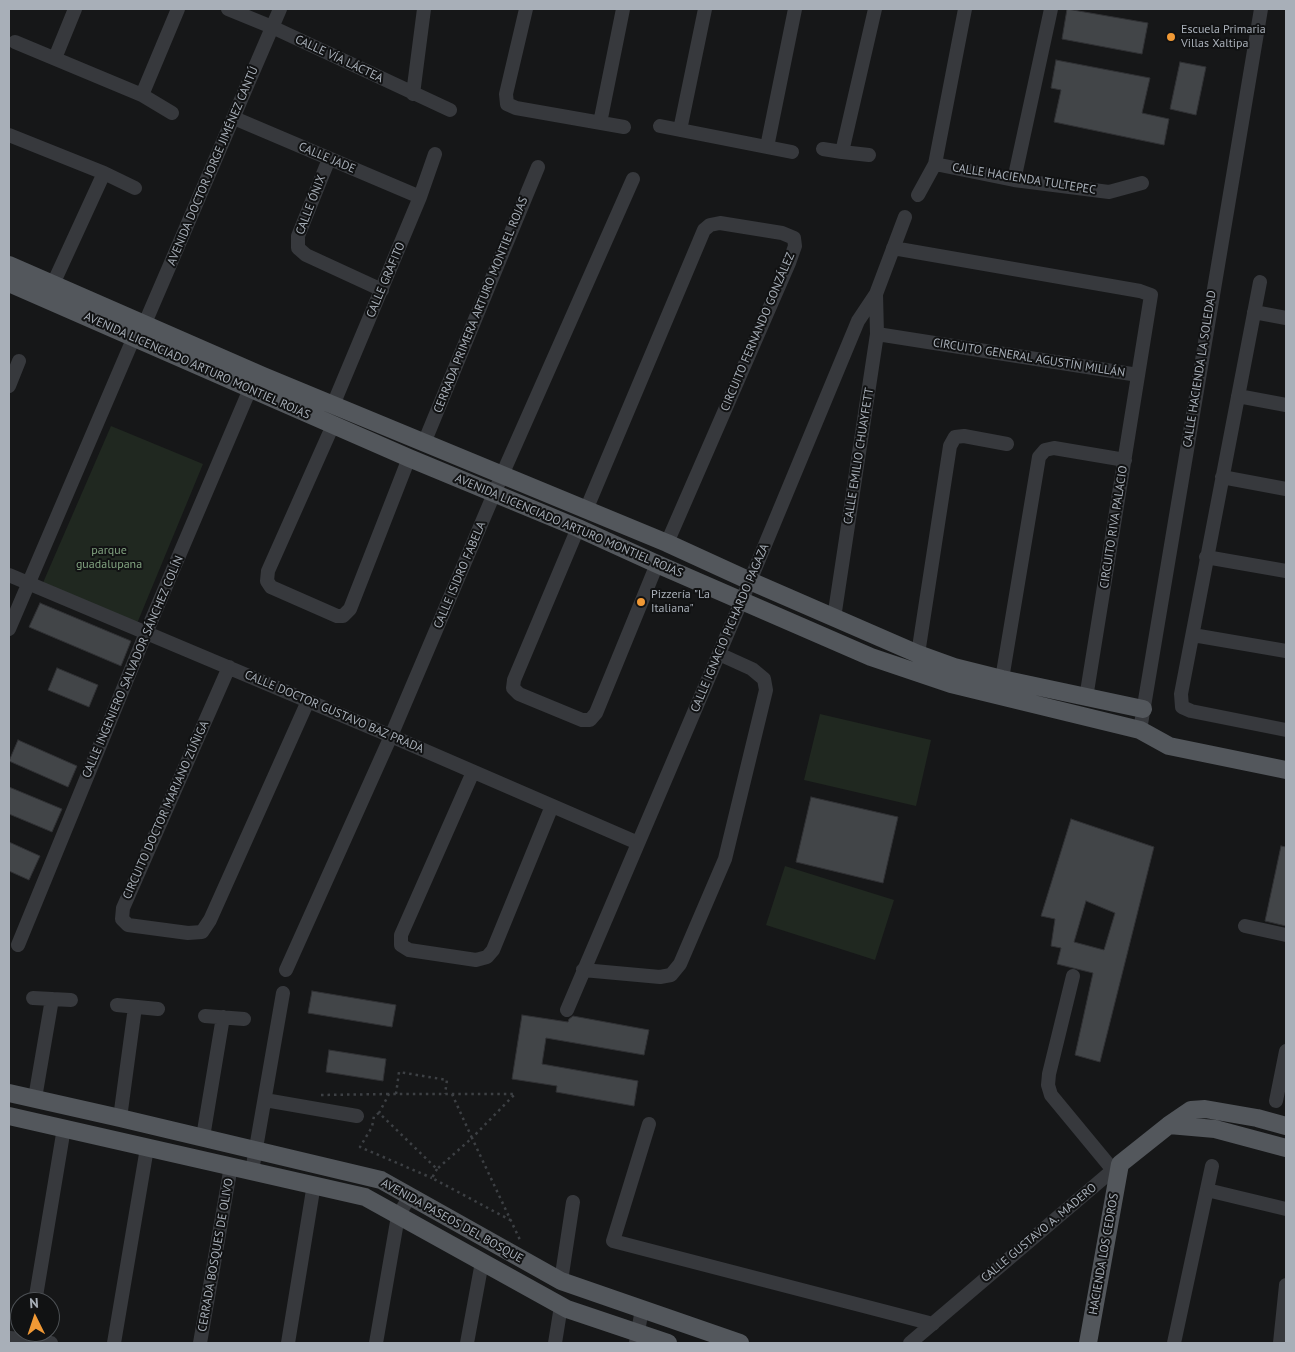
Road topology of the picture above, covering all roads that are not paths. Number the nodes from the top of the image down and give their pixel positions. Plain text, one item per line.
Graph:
1 (75, 9) edge
2 (178, 9) edge
3 (228, 9) edge
4 (280, 9) edge
5 (424, 9) edge
6 (526, 9) edge
7 (622, 9) edge
8 (705, 9) edge
9 (795, 9) edge
10 (875, 9) edge
11 (965, 9) edge
12 (1051, 9) edge
13 (1260, 9) edge
14 (272, 27) junction
15 (15, 42) dead end
16 (55, 58) junction
17 (413, 94) junction
18 (142, 96) junction
19 (450, 110) dead end
20 (172, 113) dead end
21 (234, 118) junction
22 (600, 123) junction
23 (660, 126) dead end
24 (624, 127) dead end
25 (680, 130) junction
26 (9, 135) edge
27 (766, 146) junction
28 (823, 149) dead end
29 (792, 152) dead end
30 (842, 152) junction
31 (435, 154) dead end
32 (869, 154) dead end
33 (329, 159) junction
34 (934, 164) junction
35 (538, 167) dead end
36 (104, 173) junction
37 (633, 179) dead end
38 (1014, 180) junction
39 (1142, 183) dead end
40 (135, 188) dead end
41 (918, 195) dead end
42 (420, 197) junction
43 (904, 217) dead end
44 (893, 248) junction
45 (9, 264) edge
46 (1260, 282) dead end
47 (9, 284) edge
48 (53, 284) junction
49 (382, 290) junction
50 (876, 294) junction
51 (1254, 312) junction
52 (1286, 318) edge
53 (145, 324) junction
54 (877, 334) junction
55 (134, 337) junction
56 (19, 361) dead end
57 (1138, 375) junction
58 (9, 383) edge
59 (250, 389) junction
60 (1238, 396) junction
61 (333, 405) junction
62 (1286, 405) edge
63 (333, 425) junction
64 (424, 443) junction
65 (1007, 444) dead end
66 (409, 458) junction
67 (1125, 460) junction
68 (502, 475) junction
69 (1222, 477) junction
70 (1286, 489) edge
71 (495, 492) junction
72 (586, 510) junction
73 (578, 528) junction
74 (667, 543) junction
75 (1206, 557) junction
76 (658, 564) junction
77 (1286, 571) edge
78 (9, 575) edge
79 (750, 581) junction
80 (29, 584) junction
81 (741, 601) junction
82 (834, 618) junction
83 (9, 629) edge
84 (146, 633) junction
85 (1193, 634) junction
86 (1286, 651) edge
87 (719, 654) junction
88 (918, 654) junction
89 (229, 667) junction
90 (1002, 679) junction
91 (1086, 698) junction
92 (308, 701) junction
93 (1144, 709) junction
94 (1140, 730) junction
95 (1286, 730) edge
96 (391, 736) junction
97 (1286, 770) edge
98 (473, 772) junction
99 (552, 806) junction
100 (638, 843) junction
101 (1244, 926) dead end
102 (1286, 934) edge
103 (18, 945) dead end
104 (286, 970) dead end
105 (583, 970) junction
106 (1073, 976) dead end
107 (283, 993) dead end
108 (33, 998) dead end
109 (52, 999) junction
110 (70, 1000) dead end
111 (117, 1005) dead end
112 (135, 1006) junction
113 (158, 1009) dead end
114 (567, 1010) dead end
115 (205, 1016) dead end
116 (223, 1018) junction
117 (244, 1019) dead end
118 (1285, 1060) edge
119 (9, 1093) edge
120 (35, 1098) junction
121 (265, 1100) junction
122 (1276, 1101) dead end
123 (9, 1116) edge
124 (357, 1116) dead end
125 (120, 1118) junction
126 (649, 1124) dead end
127 (1169, 1125) junction
128 (1286, 1126) edge
129 (64, 1128) junction
130 (203, 1137) junction
131 (146, 1148) junction
132 (1286, 1148) edge
133 (256, 1150) junction
134 (231, 1166) junction
135 (1212, 1166) dead end
136 (1117, 1167) junction
137 (252, 1171) junction
138 (314, 1184) junction
139 (1206, 1190) junction
140 (410, 1196) junction
141 (573, 1202) dead end
142 (1286, 1209) edge
143 (398, 1216) junction
144 (482, 1262) junction
145 (561, 1281) junction
146 (1286, 1285) edge
147 (37, 1292) edge
148 (561, 1306) junction
149 (642, 1310) junction
150 (932, 1324) junction
151 (637, 1338) edge
152 (114, 1343) edge
153 (200, 1343) edge
154 (288, 1343) edge
155 (376, 1343) edge
156 (467, 1343) edge
157 (555, 1343) edge
158 (668, 1343) edge
159 (740, 1343) edge
160 (910, 1343) edge
161 (1088, 1343) edge
162 (1174, 1343) edge
163 (1280, 1343) edge

1 - 16 street
2 - 18 street
3 - 14 street, CALLE VÍA LÁCTEA
4 - 14 street, AVENIDA DOCTOR JORGE JIMÉNEZ CANTÚ
5 - 17 street
6 - 22 street
7 - 22 street
8 - 25 street
9 - 27 street
10 - 30 street
11 - 34 street
12 - 38 street
13 - 93 street, CALLE HACIENDA LA SOLEDAD
14 - 17 street, CALLE VÍA LÁCTEA
14 - 21 street, AVENIDA DOCTOR JORGE JIMÉNEZ CANTÚ
15 - 16 street
16 - 18 street
17 - 19 street, CALLE VÍA LÁCTEA
18 - 20 street
21 - 33 street, CALLE JADE
21 - 53 street, AVENIDA DOCTOR JORGE JIMÉNEZ CANTÚ
22 - 24 street
23 - 25 street
25 - 27 street
26 - 36 street
27 - 29 street
28 - 30 street
30 - 32 street
31 - 42 street, CALLE GRAFITO
33 - 42 street, CALLE JADE
33 - 49 street, CALLE ÓNIX
34 - 38 street, CALLE HACIENDA TULTEPEC
34 - 41 street
35 - 64 street, CERRADA PRIMERA ARTURO MONTIEL ROJAS
36 - 40 street
36 - 48 street
37 - 68 street, CALLE ISIDRO FABELA
38 - 39 street, CALLE HACIENDA TULTEPEC
42 - 49 street, CALLE GRAFITO
43 - 44 street, CALLE IGNACIO PICHARDO PAGAZA
44 - 50 street, CALLE IGNACIO PICHARDO PAGAZA
44 - 57 street, CIRCUITO GENERAL AGUSTÍN MILLÁN
45 - 48 main road, AVENIDA LICENCIADO ARTURO MONTIEL ROJAS
46 - 51 street
47 - 55 main road, AVENIDA LICENCIADO ARTURO MONTIEL ROJAS
48 - 53 main road, AVENIDA LICENCIADO ARTURO MONTIEL ROJAS
49 - 61 street, CALLE GRAFITO
50 - 54 street, CALLE EMILIO CHUAYFETT
50 - 79 street, CALLE IGNACIO PICHARDO PAGAZA
51 - 52 street
51 - 60 street
53 - 61 main road, AVENIDA LICENCIADO ARTURO MONTIEL ROJAS
54 - 57 street, CIRCUITO GENERAL AGUSTÍN MILLÁN
54 - 82 street, CALLE EMILIO CHUAYFETT
55 - 59 main road, AVENIDA LICENCIADO ARTURO MONTIEL ROJAS
55 - 80 street
56 - 58 street
57 - 67 street
59 - 63 main road, AVENIDA LICENCIADO ARTURO MONTIEL ROJAS
59 - 84 street, CALLE INGENIERO SALVADOR SÁNCHEZ COLÍN
60 - 62 street
60 - 69 street
61 - 64 main road, AVENIDA LICENCIADO ARTURO MONTIEL ROJAS
63 - 66 main road, AVENIDA LICENCIADO ARTURO MONTIEL ROJAS
63 - 66 street
64 - 68 main road, AVENIDA LICENCIADO ARTURO MONTIEL ROJAS
65 - 88 street
66 - 71 main road, AVENIDA LICENCIADO ARTURO MONTIEL ROJAS
67 - 90 street, CIRCUITO RIVA PALACIO
67 - 91 street, CIRCUITO RIVA PALACIO
68 - 71 street, CALLE ISIDRO FABELA
68 - 72 main road, AVENIDA LICENCIADO ARTURO MONTIEL ROJAS
69 - 70 street
69 - 75 street
71 - 73 main road, AVENIDA LICENCIADO ARTURO MONTIEL ROJAS
71 - 96 street, CALLE ISIDRO FABELA
72 - 74 main road, AVENIDA LICENCIADO ARTURO MONTIEL ROJAS
72 - 74 street, CIRCUITO FERNANDO GONZÁLEZ
73 - 76 main road, AVENIDA LICENCIADO ARTURO MONTIEL ROJAS
73 - 76 street
74 - 79 main road, AVENIDA LICENCIADO ARTURO MONTIEL ROJAS
75 - 77 street
75 - 85 street
76 - 81 main road, AVENIDA LICENCIADO ARTURO MONTIEL ROJAS
78 - 80 street, CALLE DOCTOR GUSTAVO BAZ PRADA
79 - 81 street, CALLE IGNACIO PICHARDO PAGAZA
79 - 82 main road, AVENIDA LICENCIADO ARTURO MONTIEL ROJAS
80 - 83 street
80 - 84 street, CALLE DOCTOR GUSTAVO BAZ PRADA
81 - 87 street, CALLE IGNACIO PICHARDO PAGAZA
81 - 94 main road, AVENIDA LICENCIADO ARTURO MONTIEL ROJAS
82 - 88 main road, AVENIDA LICENCIADO ARTURO MONTIEL ROJAS
84 - 89 street, CALLE DOCTOR GUSTAVO BAZ PRADA
84 - 103 street, CALLE INGENIERO SALVADOR SÁNCHEZ COLÍN
85 - 86 street
85 - 95 street
87 - 100 street, CALLE IGNACIO PICHARDO PAGAZA
87 - 105 street
88 - 90 main road, AVENIDA LICENCIADO ARTURO MONTIEL ROJAS
89 - 92 street, CALLE DOCTOR GUSTAVO BAZ PRADA
89 - 92 street, CIRCUITO DOCTOR MARIANO ZÚÑIGA
90 - 91 main road, AVENIDA LICENCIADO ARTURO MONTIEL ROJAS
91 - 93 main road, AVENIDA LICENCIADO ARTURO MONTIEL ROJAS
92 - 96 street, CALLE DOCTOR GUSTAVO BAZ PRADA
93 - 94 street, CALLE HACIENDA LA SOLEDAD
94 - 97 main road, AVENIDA LICENCIADO ARTURO MONTIEL ROJAS
96 - 98 street, CALLE DOCTOR GUSTAVO BAZ PRADA
96 - 104 street, CALLE ISIDRO FABELA
98 - 99 street, CALLE DOCTOR GUSTAVO BAZ PRADA
98 - 99 street
99 - 100 street, CALLE DOCTOR GUSTAVO BAZ PRADA
100 - 105 street, CALLE IGNACIO PICHARDO PAGAZA
101 - 102 street
105 - 114 street, CALLE IGNACIO PICHARDO PAGAZA
106 - 136 street
107 - 121 street
108 - 109 street
109 - 110 street
109 - 120 street
111 - 112 street
112 - 113 street
112 - 125 street
115 - 116 street
116 - 117 street
116 - 130 street
118 - 122 street
119 - 120 main road, AVENIDA PASEOS DEL BOSQUE
120 - 125 main road, AVENIDA PASEOS DEL BOSQUE
121 - 124 street
121 - 133 street
123 - 129 main road, AVENIDA PASEOS DEL BOSQUE
125 - 130 main road, AVENIDA PASEOS DEL BOSQUE
126 - 150 street
127 - 128 main road, CALLE GUSTAVO A. MADERO
127 - 132 main road
127 - 136 main road, CALLE GUSTAVO A. MADERO
129 - 131 main road, AVENIDA PASEOS DEL BOSQUE
129 - 147 street
130 - 133 main road, AVENIDA PASEOS DEL BOSQUE
131 - 134 main road, AVENIDA PASEOS DEL BOSQUE
131 - 152 street
133 - 137 street
133 - 140 main road, AVENIDA PASEOS DEL BOSQUE
134 - 137 main road, AVENIDA PASEOS DEL BOSQUE
134 - 153 street, CERRADA BOSQUES DE OLIVO
135 - 139 street
136 - 150 street, CALLE GUSTAVO A. MADERO
136 - 161 main road, HACIENDA LOS CEDROS
137 - 138 main road, AVENIDA PASEOS DEL BOSQUE
138 - 143 main road, AVENIDA PASEOS DEL BOSQUE
138 - 154 street
139 - 142 street
139 - 162 street
140 - 143 street
140 - 145 main road, AVENIDA PASEOS DEL BOSQUE
141 - 145 street
143 - 144 main road, AVENIDA PASEOS DEL BOSQUE
143 - 155 street
144 - 148 main road, AVENIDA PASEOS DEL BOSQUE
144 - 156 street
145 - 149 main road, AVENIDA PASEOS DEL BOSQUE
146 - 163 street
148 - 151 main road, AVENIDA PASEOS DEL BOSQUE
148 - 157 street
149 - 151 street
149 - 159 main road, AVENIDA PASEOS DEL BOSQUE
150 - 160 street, CALLE GUSTAVO A. MADERO
151 - 158 main road, AVENIDA PASEOS DEL BOSQUE

